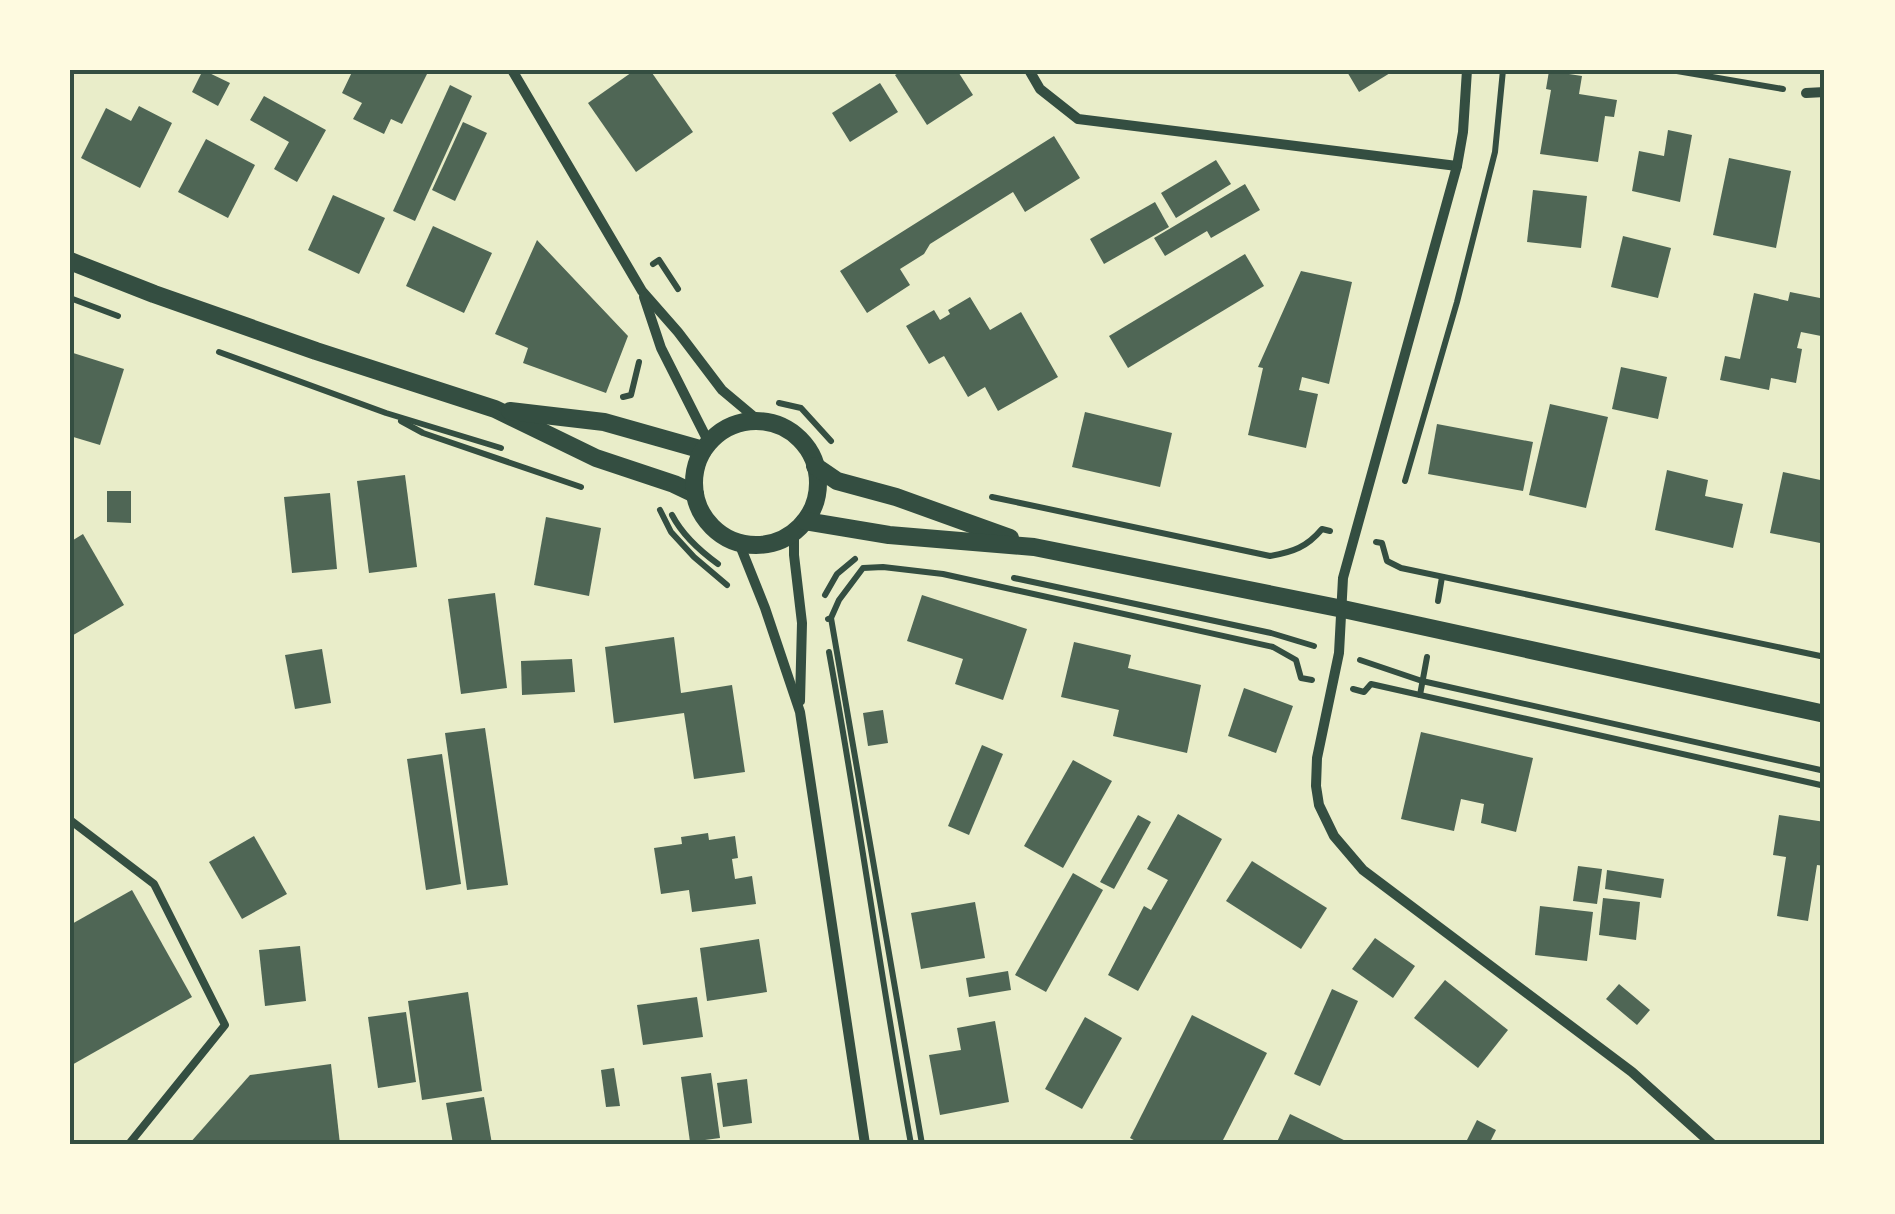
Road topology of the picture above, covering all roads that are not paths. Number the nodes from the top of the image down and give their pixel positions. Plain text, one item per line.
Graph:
1 (512, 70) edge
2 (1029, 70) edge
3 (1467, 70) edge
4 (1825, 92) edge
5 (1806, 93) road end
6 (1457, 166) junction
7 (70, 260) edge
8 (642, 292) junction
9 (494, 409) junction
10 (758, 422) junction
11 (706, 446) junction
12 (815, 466) junction
13 (695, 494) junction
14 (800, 526) junction
15 (739, 543) junction
16 (1034, 547) junction
17 (1343, 609) junction
18 (800, 712) junction
19 (1825, 714) edge
20 (70, 820) edge
21 (129, 1144) edge
22 (865, 1144) edge
23 (1712, 1144) edge

1 - 8 street
2 - 6 street
3 - 6 street
4 - 5 street
6 - 17 street
7 - 9 street
8 - 10 street
8 - 11 street
9 - 11 street
9 - 13 street
10 - 11 street
10 - 12 street
11 - 13 street
12 - 14 street
12 - 16 street
13 - 15 street
14 - 15 street
14 - 16 street
14 - 18 street
15 - 18 street
16 - 17 street
17 - 19 street
17 - 23 street
18 - 22 street
20 - 21 lane

